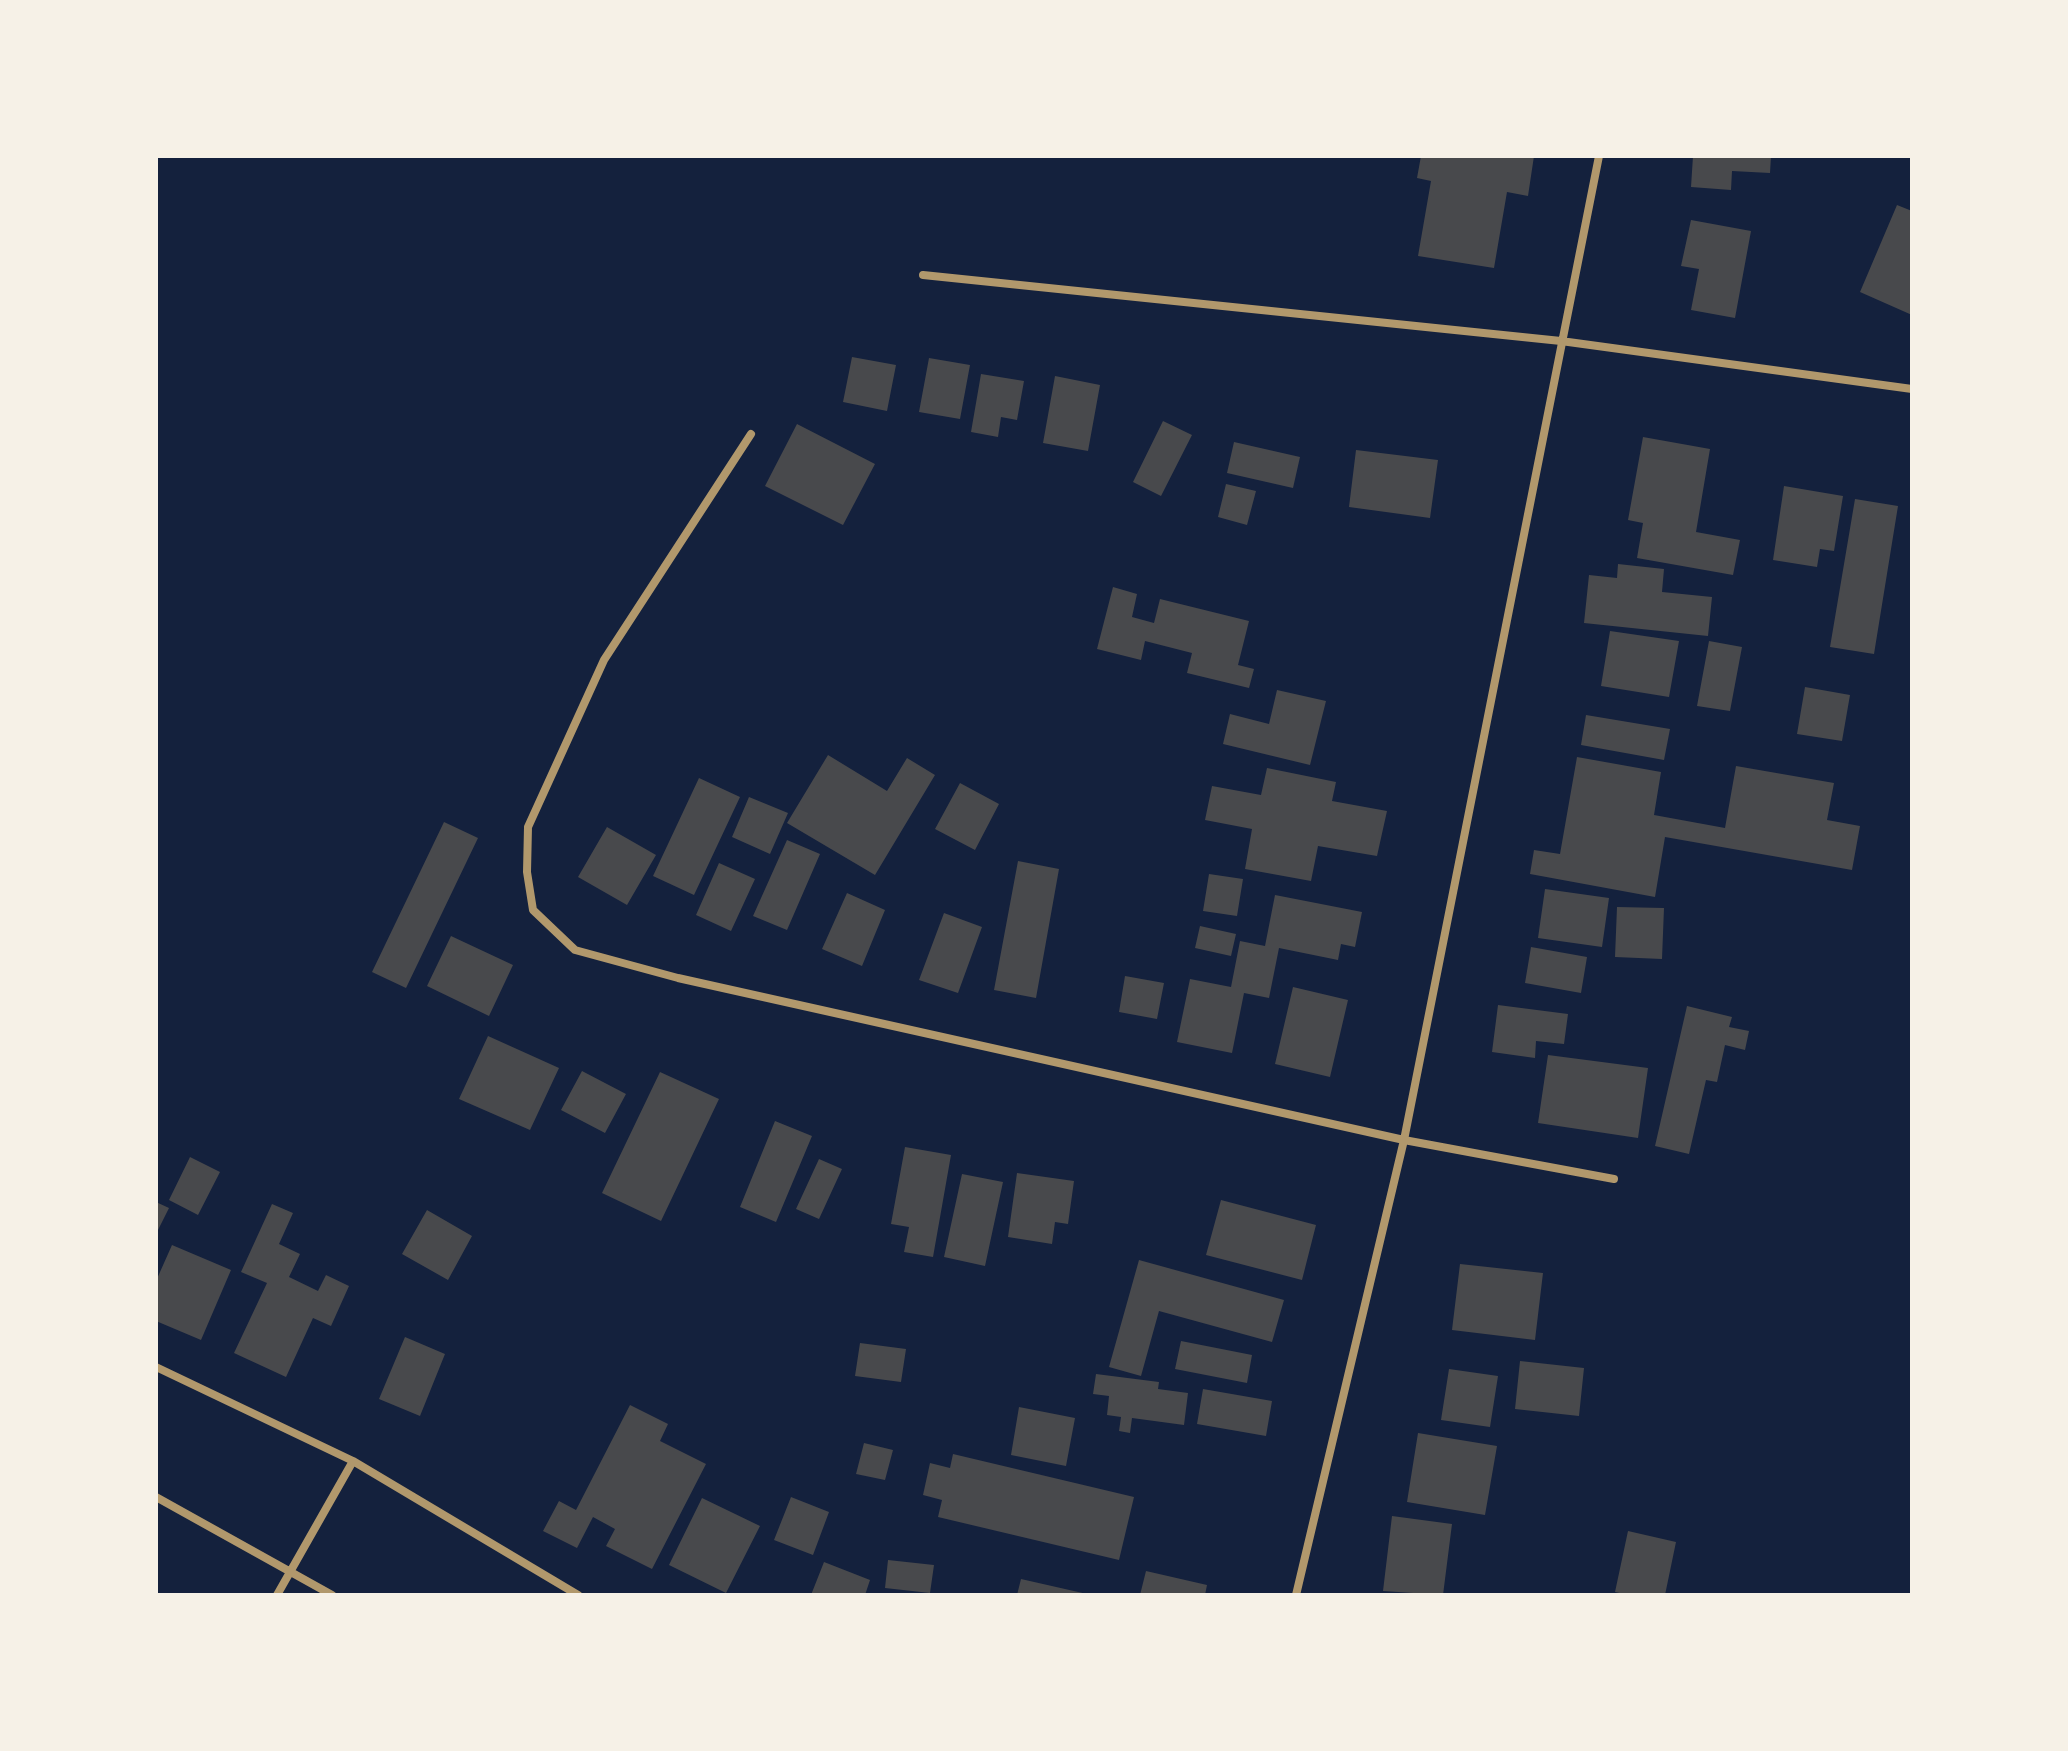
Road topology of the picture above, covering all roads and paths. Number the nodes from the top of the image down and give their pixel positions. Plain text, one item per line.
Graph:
1 (1599, 156) edge
2 (923, 275) dead end
3 (1561, 341) junction
4 (1912, 389) edge
5 (751, 434) dead end
6 (1404, 1140) junction
7 (1614, 1179) dead end
8 (156, 1367) edge
9 (353, 1461) junction
10 (156, 1497) edge
11 (291, 1572) junction
12 (277, 1595) edge
13 (332, 1595) edge
14 (578, 1595) edge
15 (1296, 1595) edge

1 - 3 street
2 - 3 street
3 - 4 street
3 - 6 street
5 - 6 street
6 - 7 street
6 - 15 street
8 - 9 street
9 - 11 street
9 - 14 street
10 - 11 street
11 - 12 street
11 - 13 street

